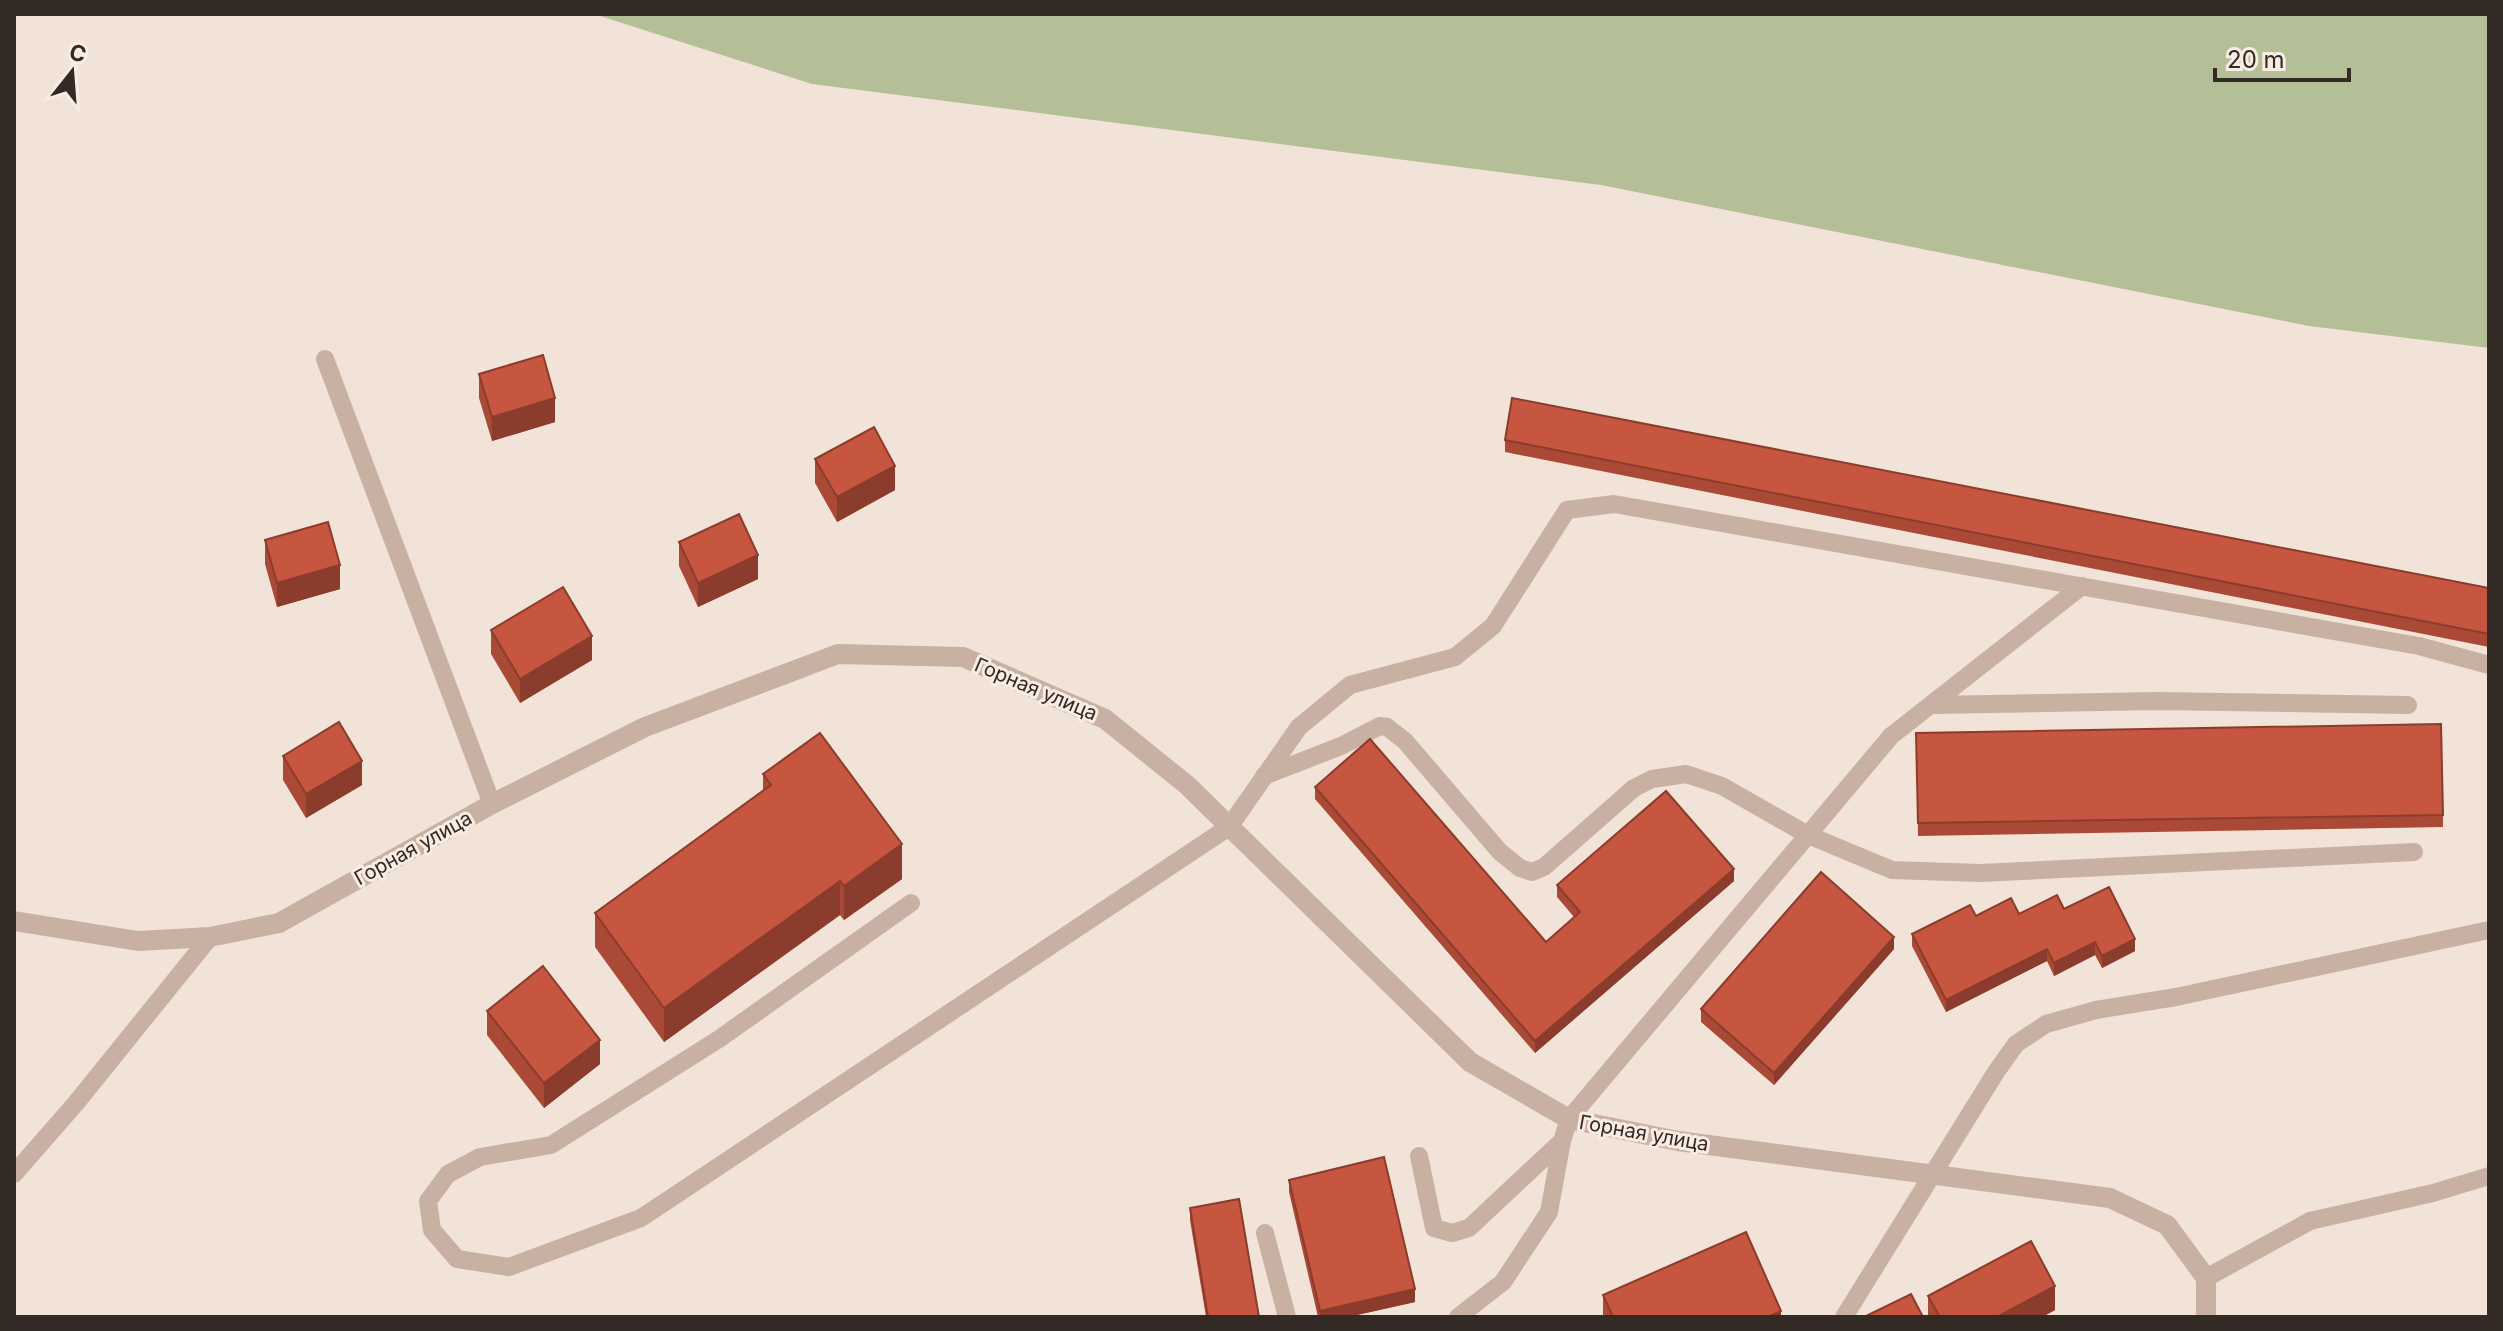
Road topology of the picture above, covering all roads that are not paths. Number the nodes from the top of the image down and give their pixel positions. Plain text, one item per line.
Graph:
1 (325, 359) dead end
2 (2082, 586) junction
3 (2489, 665) edge
4 (1931, 705) junction
5 (2408, 705) dead end
6 (1264, 776) junction
7 (492, 804) junction
8 (1229, 827) junction
9 (1808, 835) junction
10 (2414, 852) dead end
11 (911, 903) dead end
12 (14, 921) edge
13 (2489, 930) edge
14 (210, 937) junction
15 (1569, 1119) junction
16 (1562, 1141) junction
17 (1419, 1156) dead end
18 (14, 1174) edge
19 (1932, 1174) junction
20 (2489, 1176) edge
21 (1265, 1233) dead end
22 (2206, 1278) junction
23 (1287, 1317) edge
24 (1458, 1317) edge
25 (1844, 1317) edge
26 (2206, 1317) edge

1 - 7 lane
2 - 3 lane
2 - 4 lane
2 - 6 lane
4 - 5 lane
4 - 9 lane
6 - 8 lane
6 - 9 lane
7 - 8 street, Горная улица
7 - 14 street, Горная улица
8 - 11 lane
8 - 15 street, Горная улица
9 - 10 lane
9 - 15 lane
12 - 14 street, Горная улица
13 - 19 lane
14 - 18 lane
15 - 16 lane
15 - 19 street, Горная улица
16 - 17 lane
16 - 24 lane
19 - 22 street, Горная улица
19 - 25 lane
20 - 22 lane
21 - 23 lane
22 - 26 street

